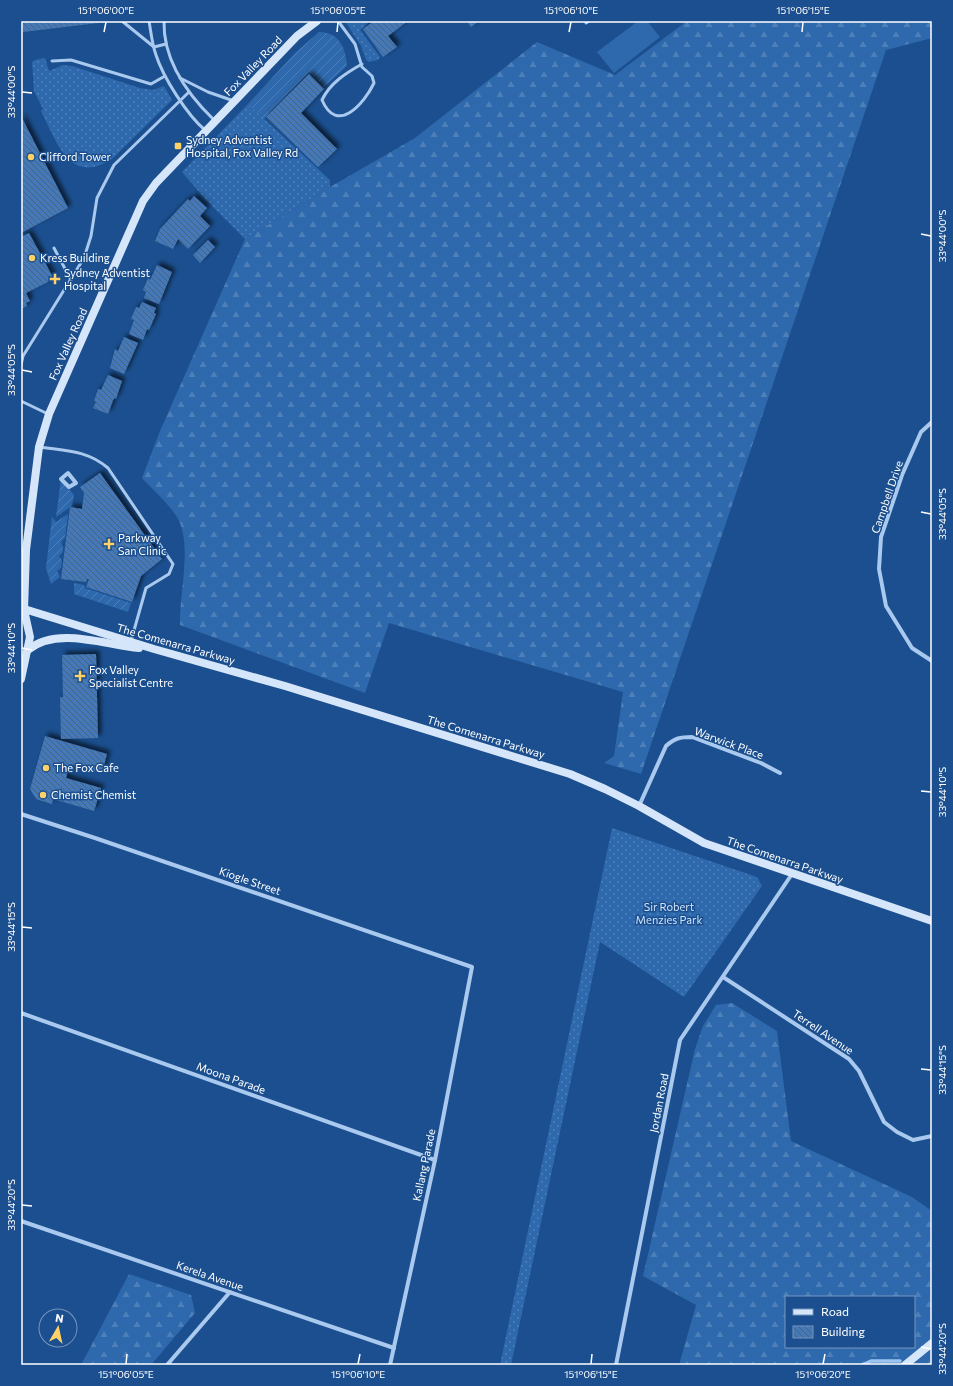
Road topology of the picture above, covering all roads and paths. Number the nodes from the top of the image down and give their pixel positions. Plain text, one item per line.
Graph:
1 (122, 21) edge
2 (149, 21) edge
3 (164, 21) edge
4 (317, 21) edge
5 (338, 21) edge
6 (166, 44) junction
7 (154, 47) junction
8 (52, 61) dead end
9 (362, 64) junction
10 (165, 76) junction
11 (180, 78) junction
12 (189, 92) junction
13 (181, 100) junction
14 (234, 102) junction
15 (216, 122) junction
16 (206, 131) junction
17 (54, 248) dead end
18 (71, 280) junction
19 (21, 365) edge
20 (21, 401) edge
21 (49, 414) junction
22 (932, 422) edge
23 (39, 447) junction
24 (27, 541) junction
25 (21, 552) edge
26 (23, 609) edge
27 (131, 642) junction
28 (154, 649) junction
29 (28, 650) junction
30 (932, 661) edge
31 (21, 680) edge
32 (780, 773) dead end
33 (639, 806) junction
34 (21, 814) edge
35 (792, 874) junction
36 (932, 921) edge
37 (472, 967) joint
38 (722, 977) junction
39 (21, 1013) edge
40 (932, 1136) edge
41 (434, 1160) junction
42 (21, 1221) edge
43 (230, 1292) junction
44 (932, 1343) edge
45 (394, 1348) junction
46 (167, 1365) edge
47 (390, 1365) edge
48 (616, 1365) edge
49 (905, 1365) edge

1 - 7 lane
2 - 7 lane
3 - 6 lane
4 - 14 main road, Fox Valley Road
5 - 9 lane
6 - 7 lane
6 - 11 lane
7 - 10 lane
8 - 10 lane
9 - 9 lane
10 - 13 lane
11 - 12 lane
11 - 14 lane
12 - 13 lane
12 - 15 lane
13 - 16 lane
13 - 18 lane
14 - 15 main road, Fox Valley Road
15 - 16 main road, Fox Valley Road
16 - 21 main road, Fox Valley Road
17 - 18 lane
18 - 19 lane
20 - 21 lane
21 - 23 main road, Fox Valley Road
22 - 30 street, Campbell Drive
23 - 24 main road, Fox Valley Road
23 - 27 lane
24 - 25 main road
24 - 26 main road, Fox Valley Road
26 - 27 main road, The Comenarra Parkway
26 - 29 main road, Fox Valley Road
27 - 28 main road, The Comenarra Parkway
28 - 29 main road
28 - 33 main road, The Comenarra Parkway
29 - 31 main road, Fox Valley Road
32 - 33 street, Warwick Place
33 - 35 main road, The Comenarra Parkway
34 - 37 street, Kiogle Street
35 - 36 main road, The Comenarra Parkway
35 - 38 street, Jordan Road
37 - 41 street, Kallang Parade
38 - 40 street, Terrell Avenue
38 - 48 street, Jordan Road
39 - 41 street, Moona Parade
41 - 45 street, Kallang Parade
42 - 43 street, Kerela Avenue
43 - 45 street, Kerela Avenue
43 - 46 street
44 - 49 main road
45 - 47 street, Kallang Parade

